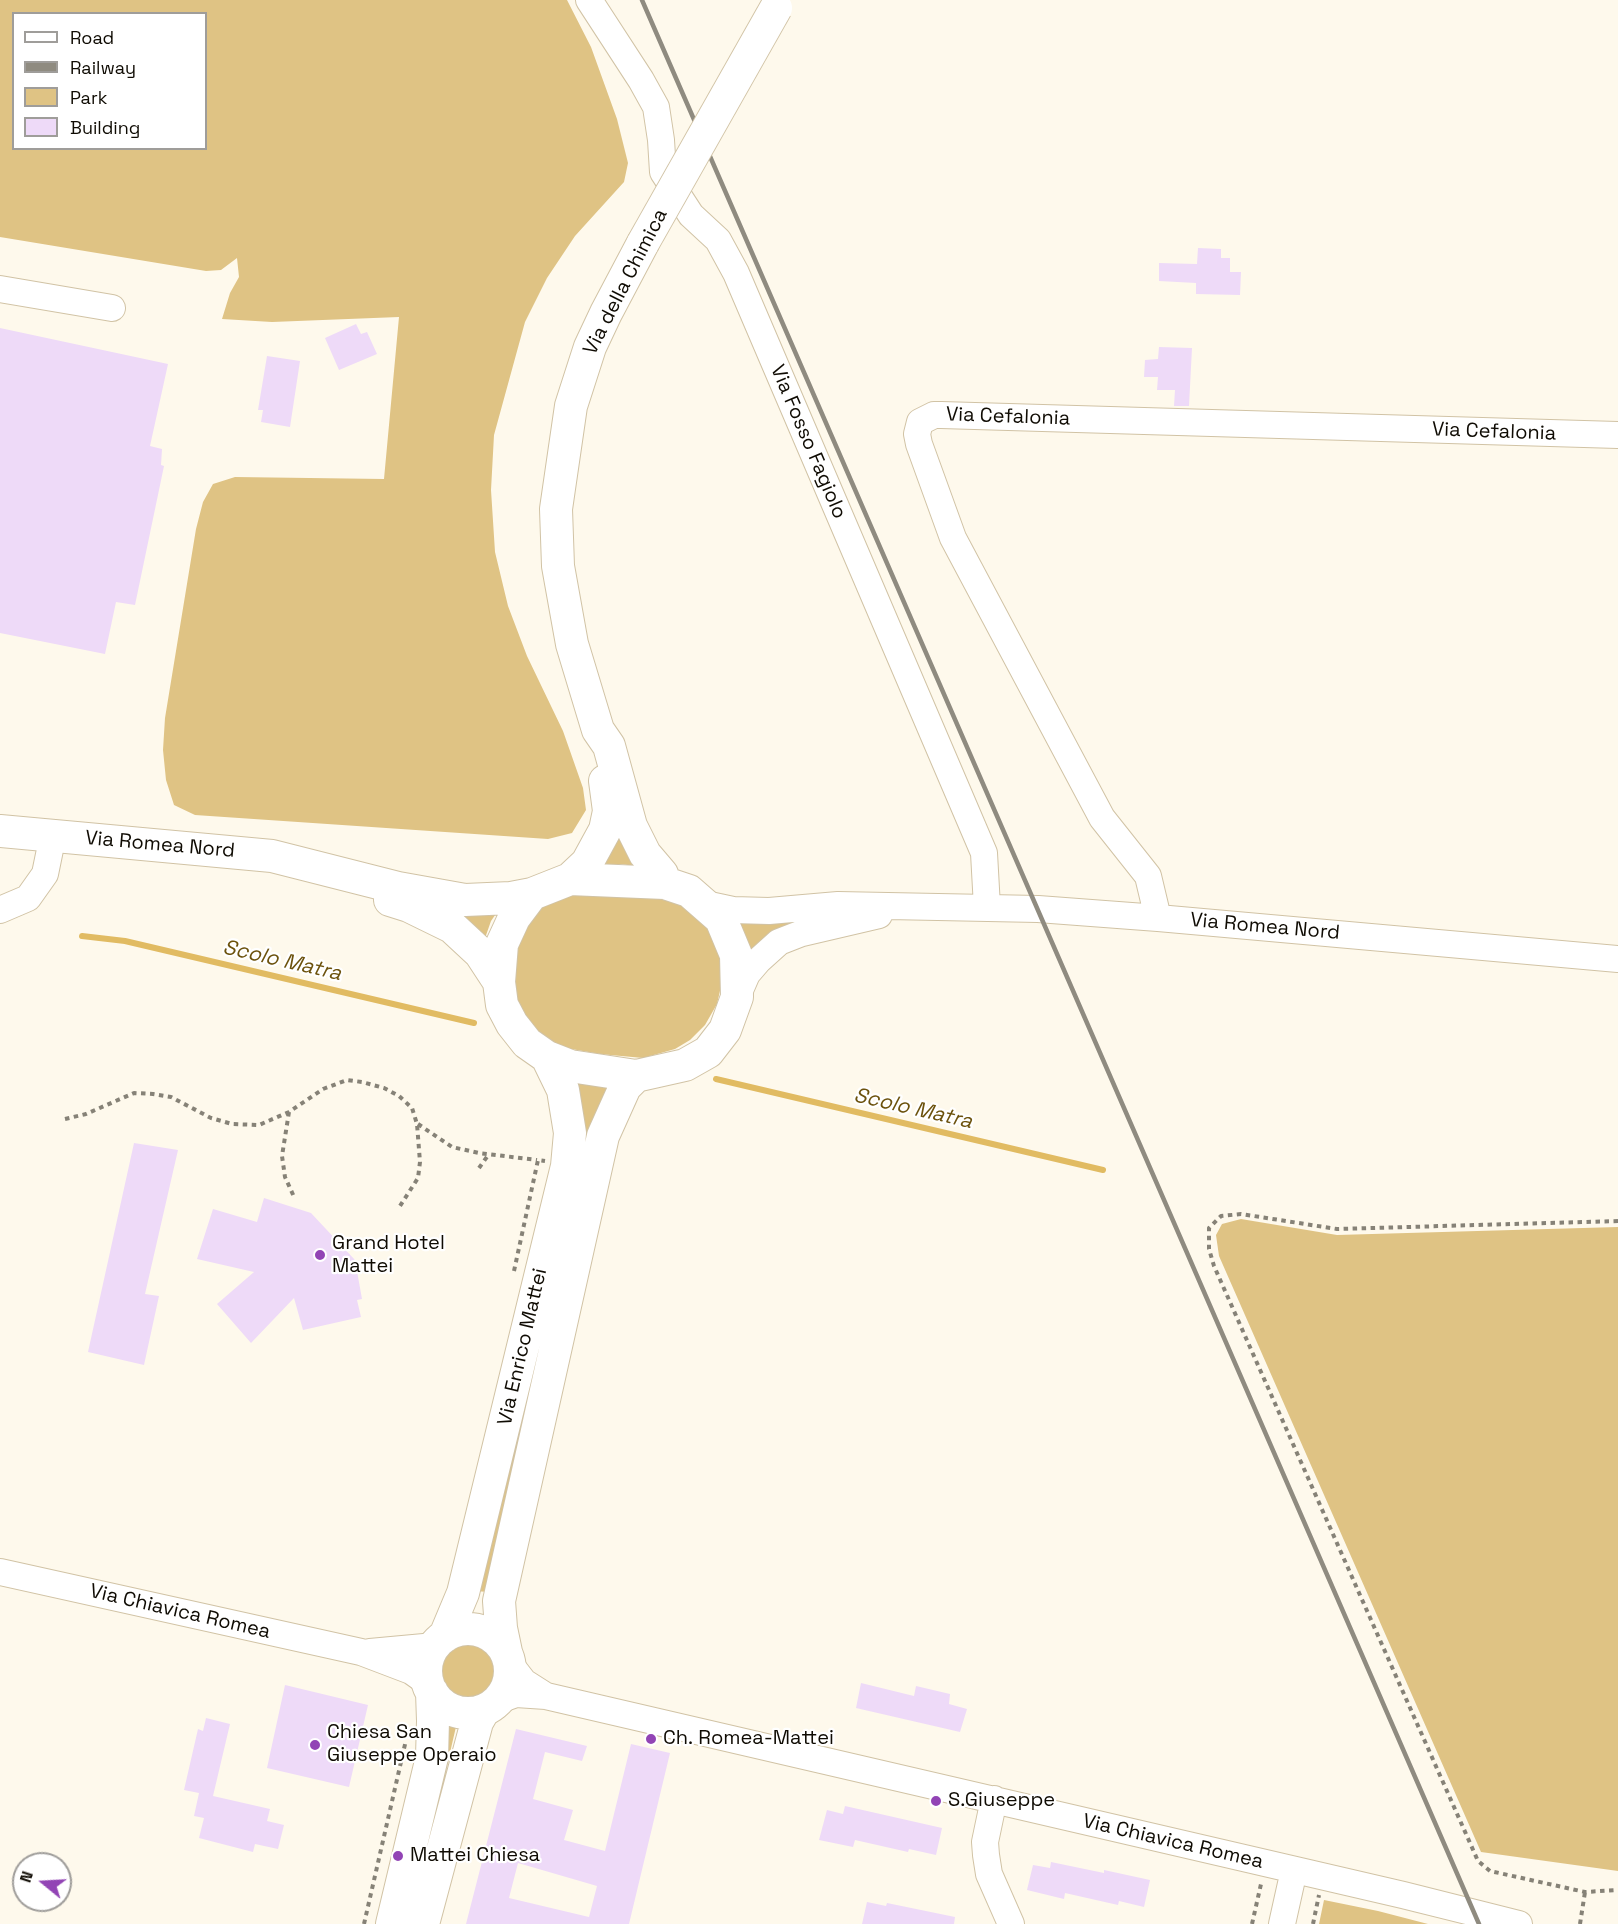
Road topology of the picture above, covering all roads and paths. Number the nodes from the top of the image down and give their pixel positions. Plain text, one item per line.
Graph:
1 (589, 0) edge
2 (778, 4) edge
3 (0, 289) edge
4 (112, 308) dead end
5 (1618, 435) edge
6 (598, 730) junction
7 (0, 831) edge
8 (53, 835) junction
9 (318, 869) junction
10 (570, 879) junction
11 (665, 883) junction
12 (532, 894) junction
13 (705, 904) junction
14 (910, 906) junction
15 (987, 907) junction
16 (0, 910) edge
17 (1158, 918) junction
18 (1618, 959) edge
19 (499, 982) junction
20 (738, 997) junction
21 (547, 1057) junction
22 (636, 1076) junction
23 (289, 1112) junction
24 (65, 1119) dead end
25 (417, 1124) junction
26 (489, 1154) junction
27 (538, 1160) dead end
28 (479, 1168) dead end
29 (295, 1199) dead end
30 (400, 1206) dead end
31 (1618, 1221) edge
32 (0, 1572) edge
33 (440, 1641) junction
34 (361, 1652) junction
35 (508, 1658) junction
36 (430, 1688) junction
37 (546, 1696) junction
38 (491, 1705) junction
39 (407, 1735) dead end
40 (994, 1799) junction
41 (1294, 1870) junction
42 (1262, 1879) dead end
43 (1618, 1890) edge
44 (1320, 1892) dead end
45 (1585, 1892) junction
46 (364, 1924) edge
47 (392, 1924) edge
48 (423, 1924) edge
49 (1011, 1924) edge
50 (1252, 1924) edge
51 (1282, 1924) edge
52 (1313, 1924) edge
53 (1519, 1924) edge
54 (1580, 1924) edge

1 - 15 street, Via Fosso Fagiolo
2 - 6 main road, Via della Chimica, bridge
3 - 4 street
5 - 17 street, Via Cefalonia
6 - 10 main road, Via della Chimica
6 - 11 main road, Via della Chimica
7 - 8 main road, Via Romea Nord
8 - 9 main road, Via Romea Nord
8 - 16 street
9 - 12 main road, Via Romea Nord
9 - 19 main road, Via Romea Nord
10 - 11 main road
10 - 12 main road, Via Romea Nord
11 - 13 main road
12 - 19 main road
13 - 14 street, Via Romea Nord
13 - 20 main road
14 - 15 street, Via Romea Nord
14 - 20 street, Via Romea Nord
15 - 17 street, Via Romea Nord
17 - 18 street, Via Romea Nord
19 - 21 main road
20 - 22 main road
21 - 22 main road
21 - 33 main road, Via Enrico Mattei
22 - 35 main road, Via Enrico Mattei
23 - 24 path
23 - 25 path
23 - 29 path
25 - 26 path
25 - 30 path
26 - 27 path
26 - 28 path
31 - 45 path
32 - 34 street, Via Chiavica Romea
33 - 34 street, Via Chiavica Romea
33 - 35 main road
33 - 36 main road
34 - 36 street, Via Chiavica Romea
35 - 37 street, Via Chiavica Romea
35 - 38 main road
36 - 38 main road
36 - 47 main road
37 - 38 street, Via Chiavica Romea
37 - 40 street, Via Chiavica Romea
38 - 48 main road
39 - 46 path
40 - 41 street, Via Chiavica Romea
40 - 49 street
41 - 51 street
41 - 53 street, Via Chiavica Romea
42 - 50 path
43 - 45 path
44 - 52 path
45 - 54 path

